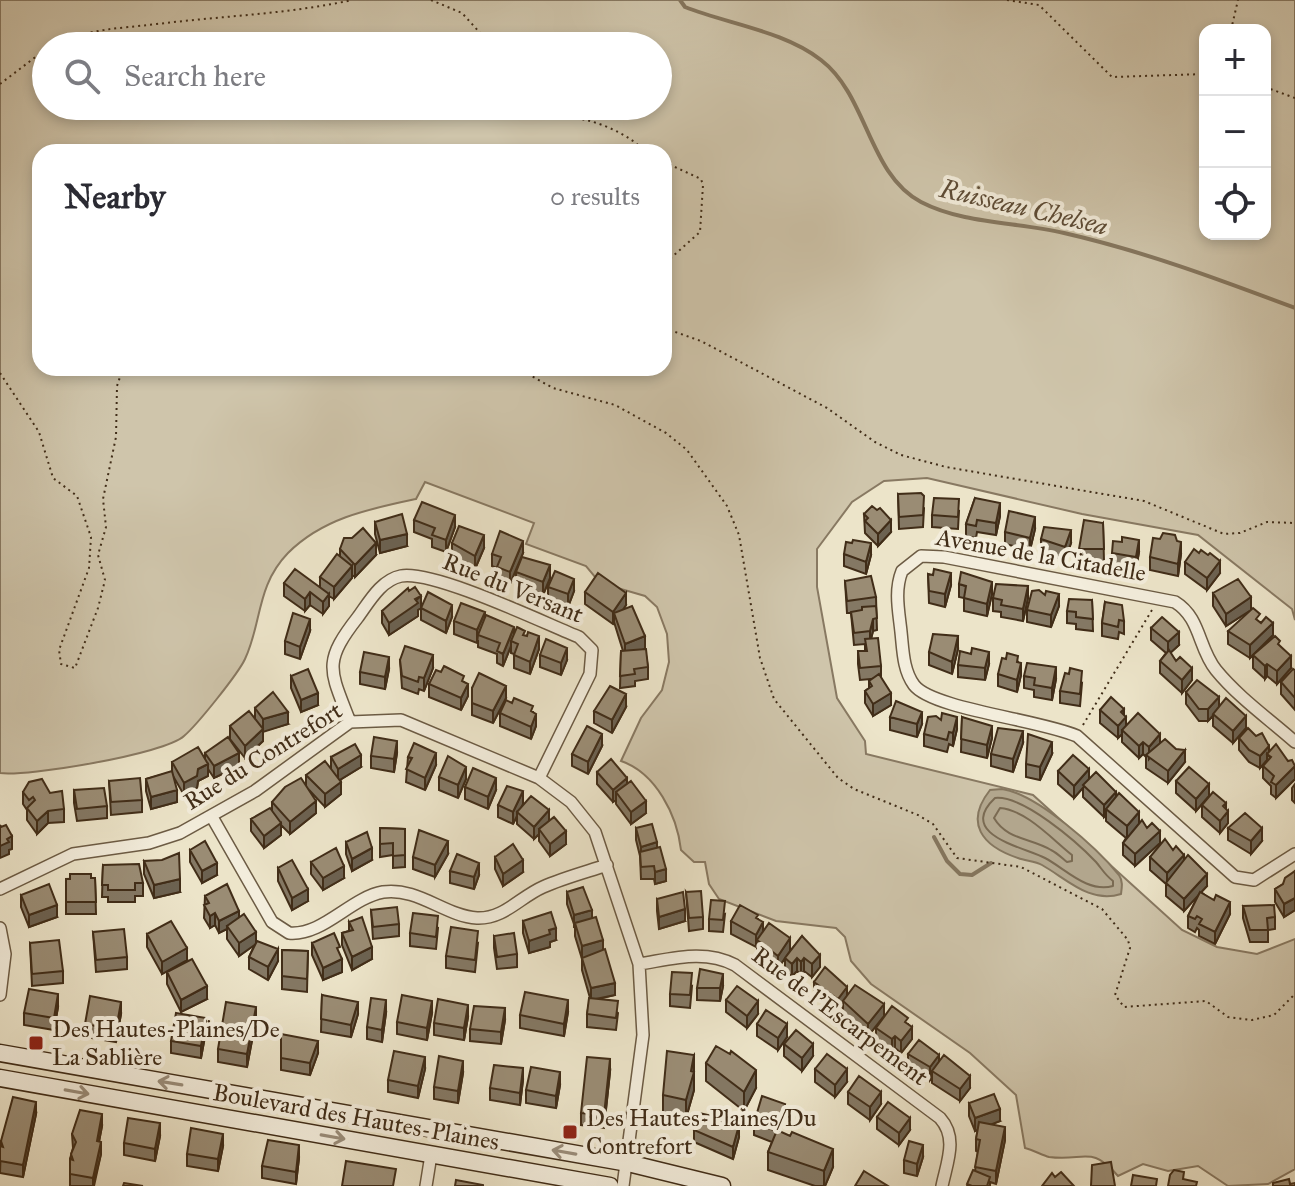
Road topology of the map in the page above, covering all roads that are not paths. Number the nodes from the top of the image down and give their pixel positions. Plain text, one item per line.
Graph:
1 (350, 722) junction
2 (1295, 742) edge
3 (539, 778) junction
4 (212, 817) junction
5 (1295, 854) edge
6 (607, 865) junction
7 (0, 889) edge
8 (0, 928) edge
9 (639, 964) junction
10 (0, 995) edge
11 (0, 1053) edge
12 (0, 1078) edge
13 (431, 1155) junction
14 (628, 1163) junction
15 (426, 1186) edge
16 (610, 1186) edge
17 (623, 1186) edge
18 (722, 1186) edge
19 (942, 1186) edge

1 - 3 street, Rue du Contrefort
1 - 3 street, Rue du Versant
1 - 4 street, Rue du Contrefort
2 - 5 street, Avenue de la Citadelle
3 - 6 street, Rue du Contrefort
4 - 6 street
4 - 7 street, Rue du Contrefort
6 - 9 street, Rue du Contrefort
8 - 10 street
9 - 14 street, Rue du Contrefort
9 - 19 street, Rue de l'Escarpement
14 -> 11 street, Boulevard des Hautes-Plaines
12 -> 13 street, Boulevard des Hautes-Plaines
13 - 15 street
13 - 16 street, Boulevard des Hautes-Plaines
14 - 17 street, Rue du Contrefort
14 - 18 street, Boulevard des Hautes-Plaines

